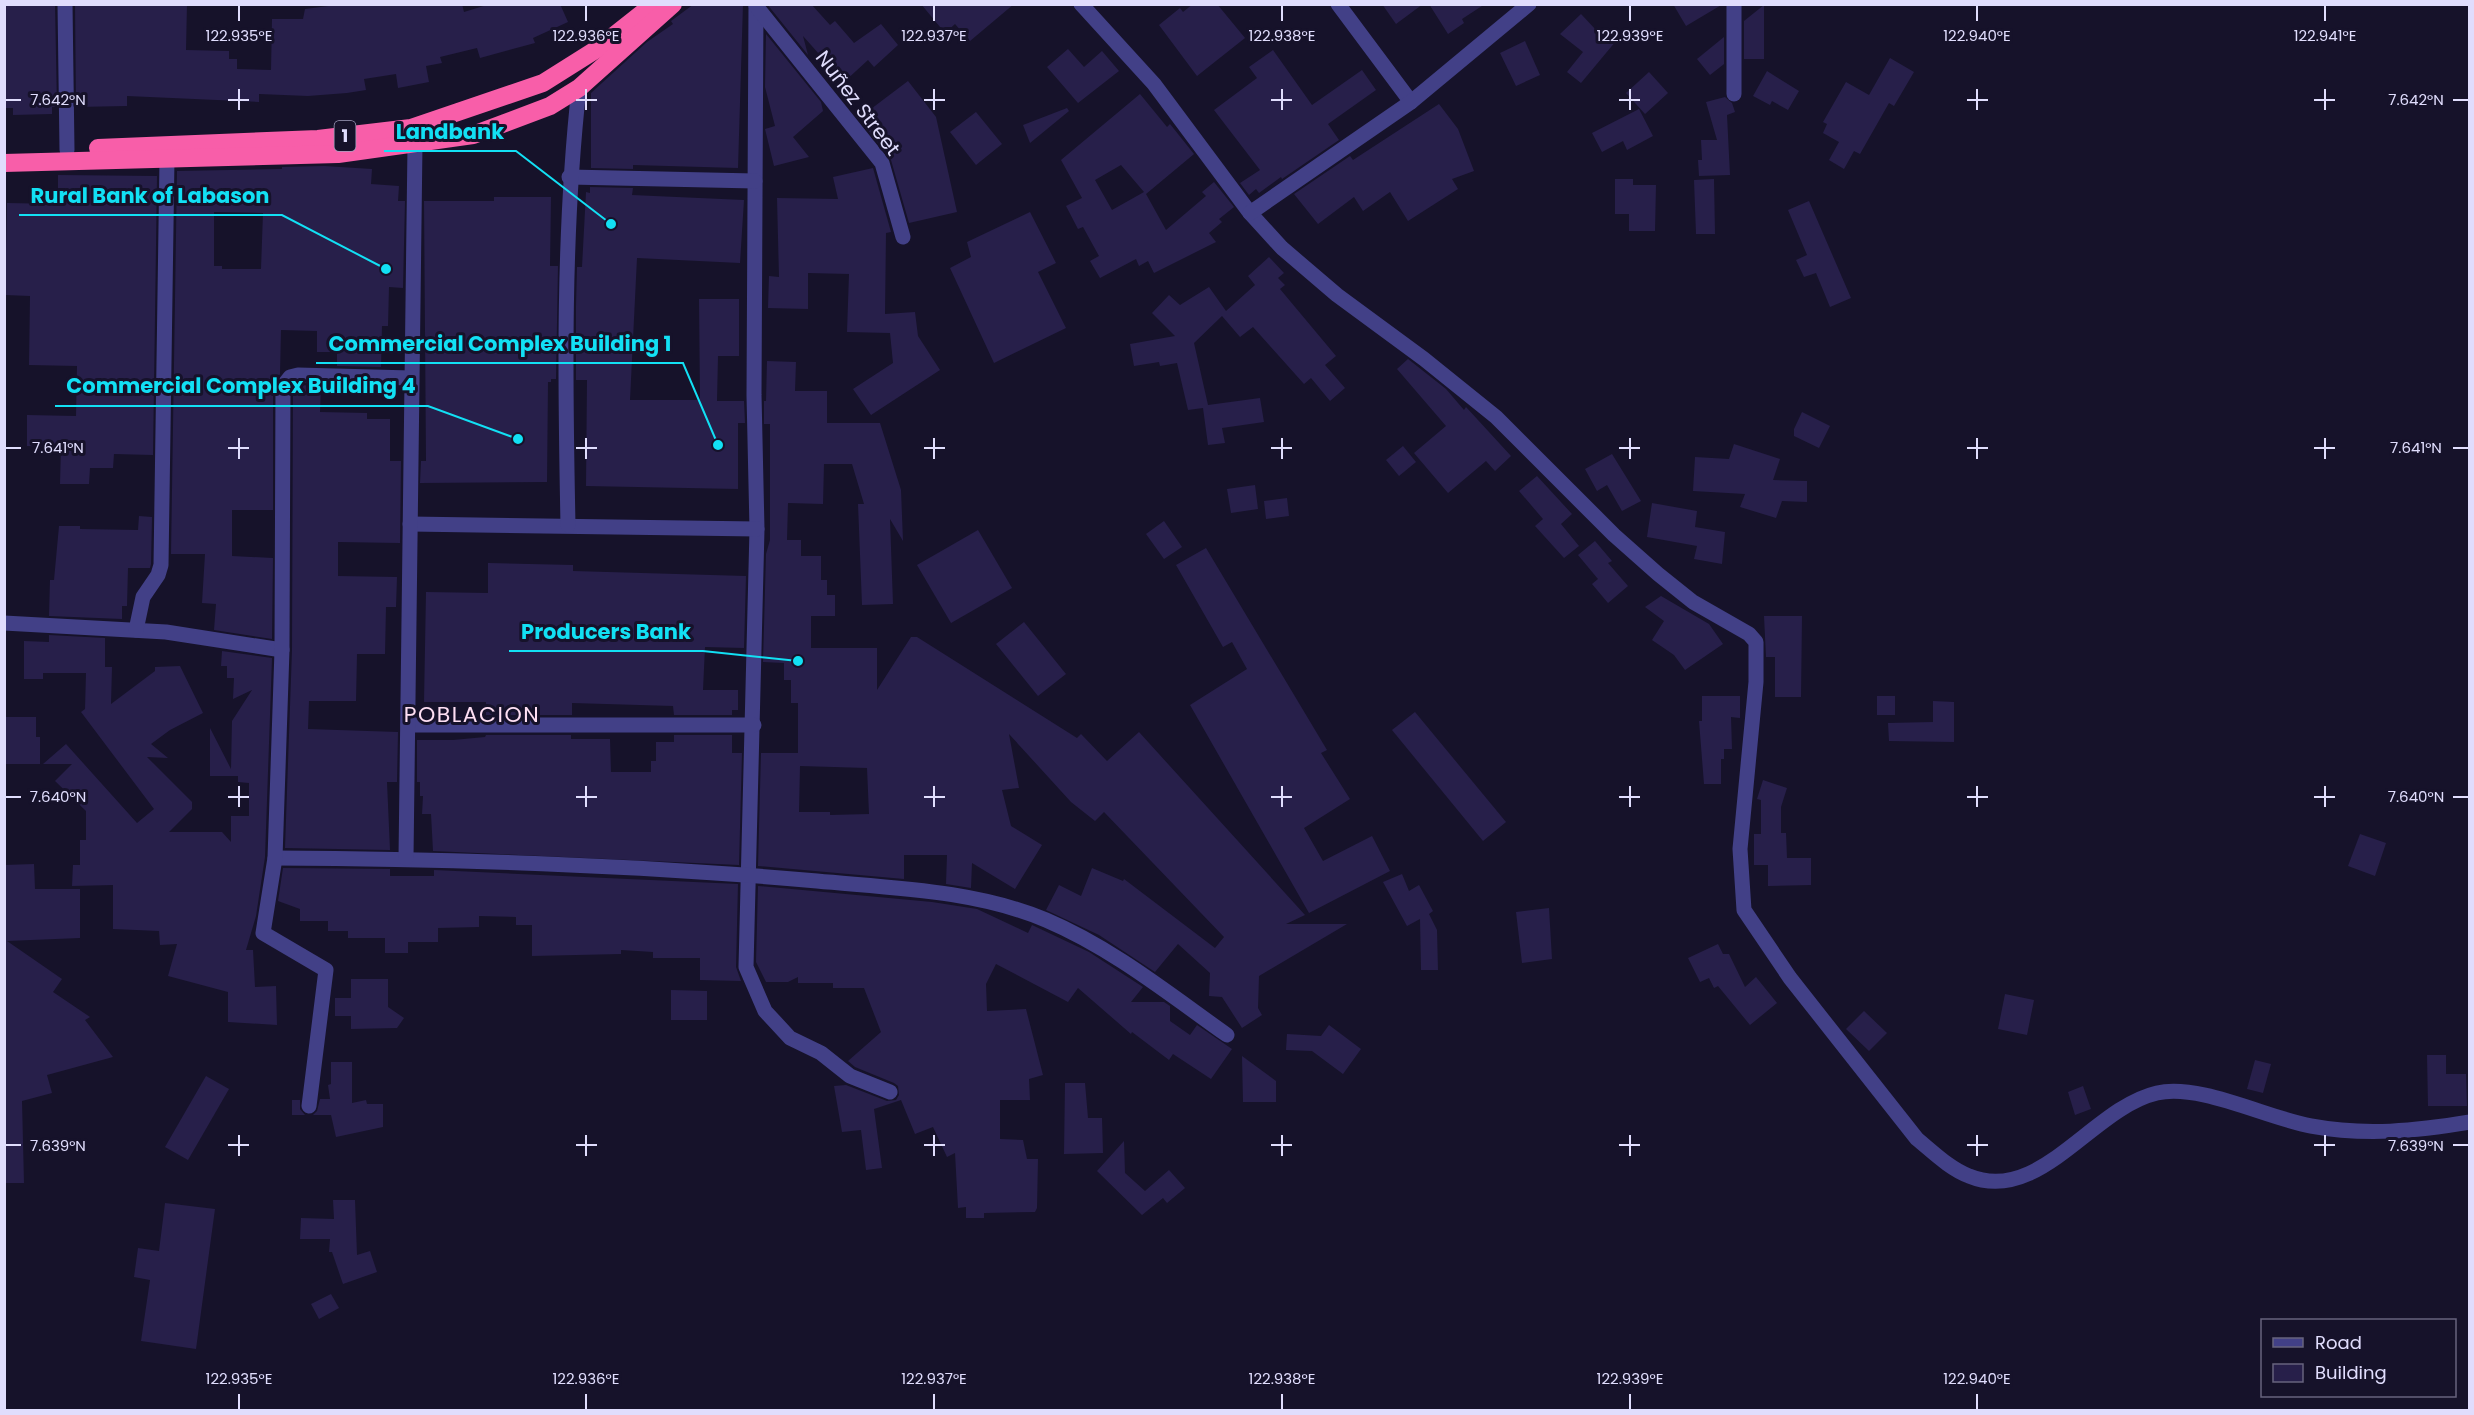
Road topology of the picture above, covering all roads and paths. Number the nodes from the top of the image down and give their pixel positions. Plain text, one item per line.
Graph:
1 (65, 4) edge
2 (654, 4) edge
3 (673, 4) edge
4 (1081, 4) edge
5 (1338, 4) edge
6 (1734, 4) edge
7 (756, 5) edge
8 (1524, 6) edge
9 (579, 88) junction
10 (1734, 94) dead end
11 (1412, 102) junction
12 (413, 136) junction
13 (67, 150) junction
14 (4, 152) edge
15 (167, 159) junction
16 (4, 163) edge
17 (569, 177) junction
18 (755, 181) junction
19 (1250, 213) junction
20 (903, 237) dead end
21 (411, 378) junction
22 (410, 524) junction
23 (568, 525) junction
24 (757, 529) junction
25 (4, 623) edge
26 (137, 630) junction
27 (282, 650) junction
28 (408, 725) junction
29 (754, 725) junction
30 (275, 858) junction
31 (406, 858) junction
32 (746, 875) junction
33 (1227, 1035) dead end
34 (890, 1092) dead end
35 (309, 1106) dead end
36 (2469, 1122) edge

1 - 13 street
2 - 12 highway, 1
3 - 9 highway, 1
4 - 19 street
5 - 11 street
6 - 10 street
7 - 18 street
7 - 20 street, Nuñez Street
8 - 11 street
9 - 12 highway, 1
9 - 17 street
11 - 19 street
12 - 13 highway, 1
12 - 15 highway, 1
12 - 21 street
13 - 14 highway, 1
15 - 16 highway, 1
15 - 26 street
17 - 18 street
17 - 23 street
18 - 24 street
19 - 36 street
21 - 22 street
21 - 27 street
22 - 23 street
22 - 28 street
23 - 24 street
24 - 29 street
25 - 26 street
26 - 27 street
27 - 30 street
28 - 29 street
28 - 31 street
29 - 32 street
30 - 31 street
30 - 35 street
31 - 32 street
32 - 33 street
32 - 34 street

